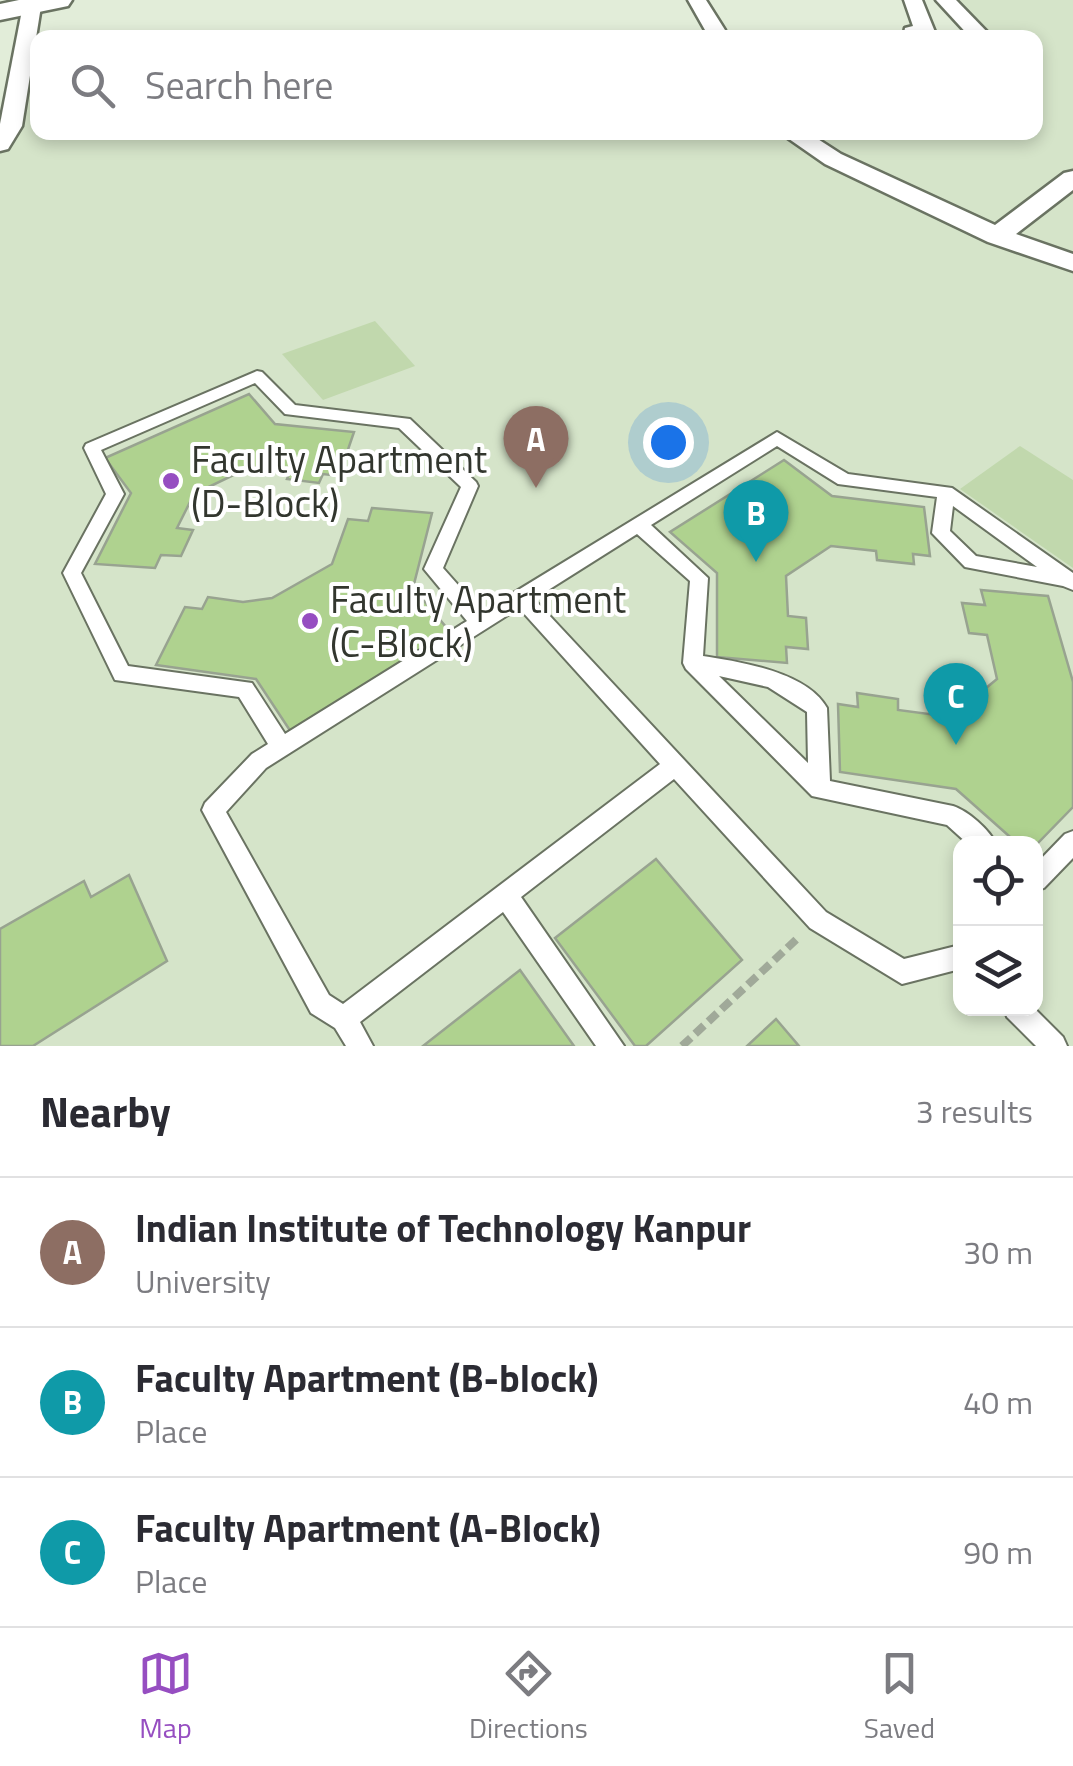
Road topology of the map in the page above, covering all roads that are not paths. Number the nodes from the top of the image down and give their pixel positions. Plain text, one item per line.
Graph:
1 (60, 0) edge
2 (697, 0) edge
3 (913, 0) edge
4 (944, 0) edge
5 (32, 3) edge
6 (0, 12) edge
7 (715, 30) edge
8 (924, 30) edge
9 (975, 30) edge
10 (30, 74) edge
11 (19, 84) junction
12 (802, 140) edge
13 (0, 144) edge
14 (1073, 178) edge
15 (997, 236) junction
16 (1073, 263) edge
17 (946, 492) junction
18 (638, 524) junction
19 (1072, 581) edge
20 (520, 597) junction
21 (478, 621) junction
22 (693, 663) junction
23 (282, 747) junction
24 (674, 766) junction
25 (820, 789) junction
26 (975, 836) edge
27 (1073, 842) edge
28 (1043, 873) edge
29 (506, 896) junction
30 (953, 959) edge
31 (1024, 1016) edge
32 (344, 1019) junction
33 (360, 1046) edge
34 (611, 1046) edge
35 (1054, 1046) edge

1 - 5 main road
2 - 7 street
3 - 8 street
4 - 9 street
5 - 6 main road
5 - 11 street
10 - 11 street
11 - 13 street
12 - 15 street
14 - 15 street
15 - 16 street
17 - 18 lane
17 - 19 lane
17 - 19 lane
18 - 20 lane
18 - 22 lane
20 - 21 lane
20 - 24 lane
21 - 23 lane
21 - 23 lane
22 - 25 lane
22 - 25 lane
23 - 32 lane
24 - 29 lane
24 - 30 lane
25 - 26 lane
27 - 28 lane
29 - 32 lane
29 - 34 lane
31 - 35 lane
32 - 33 lane

